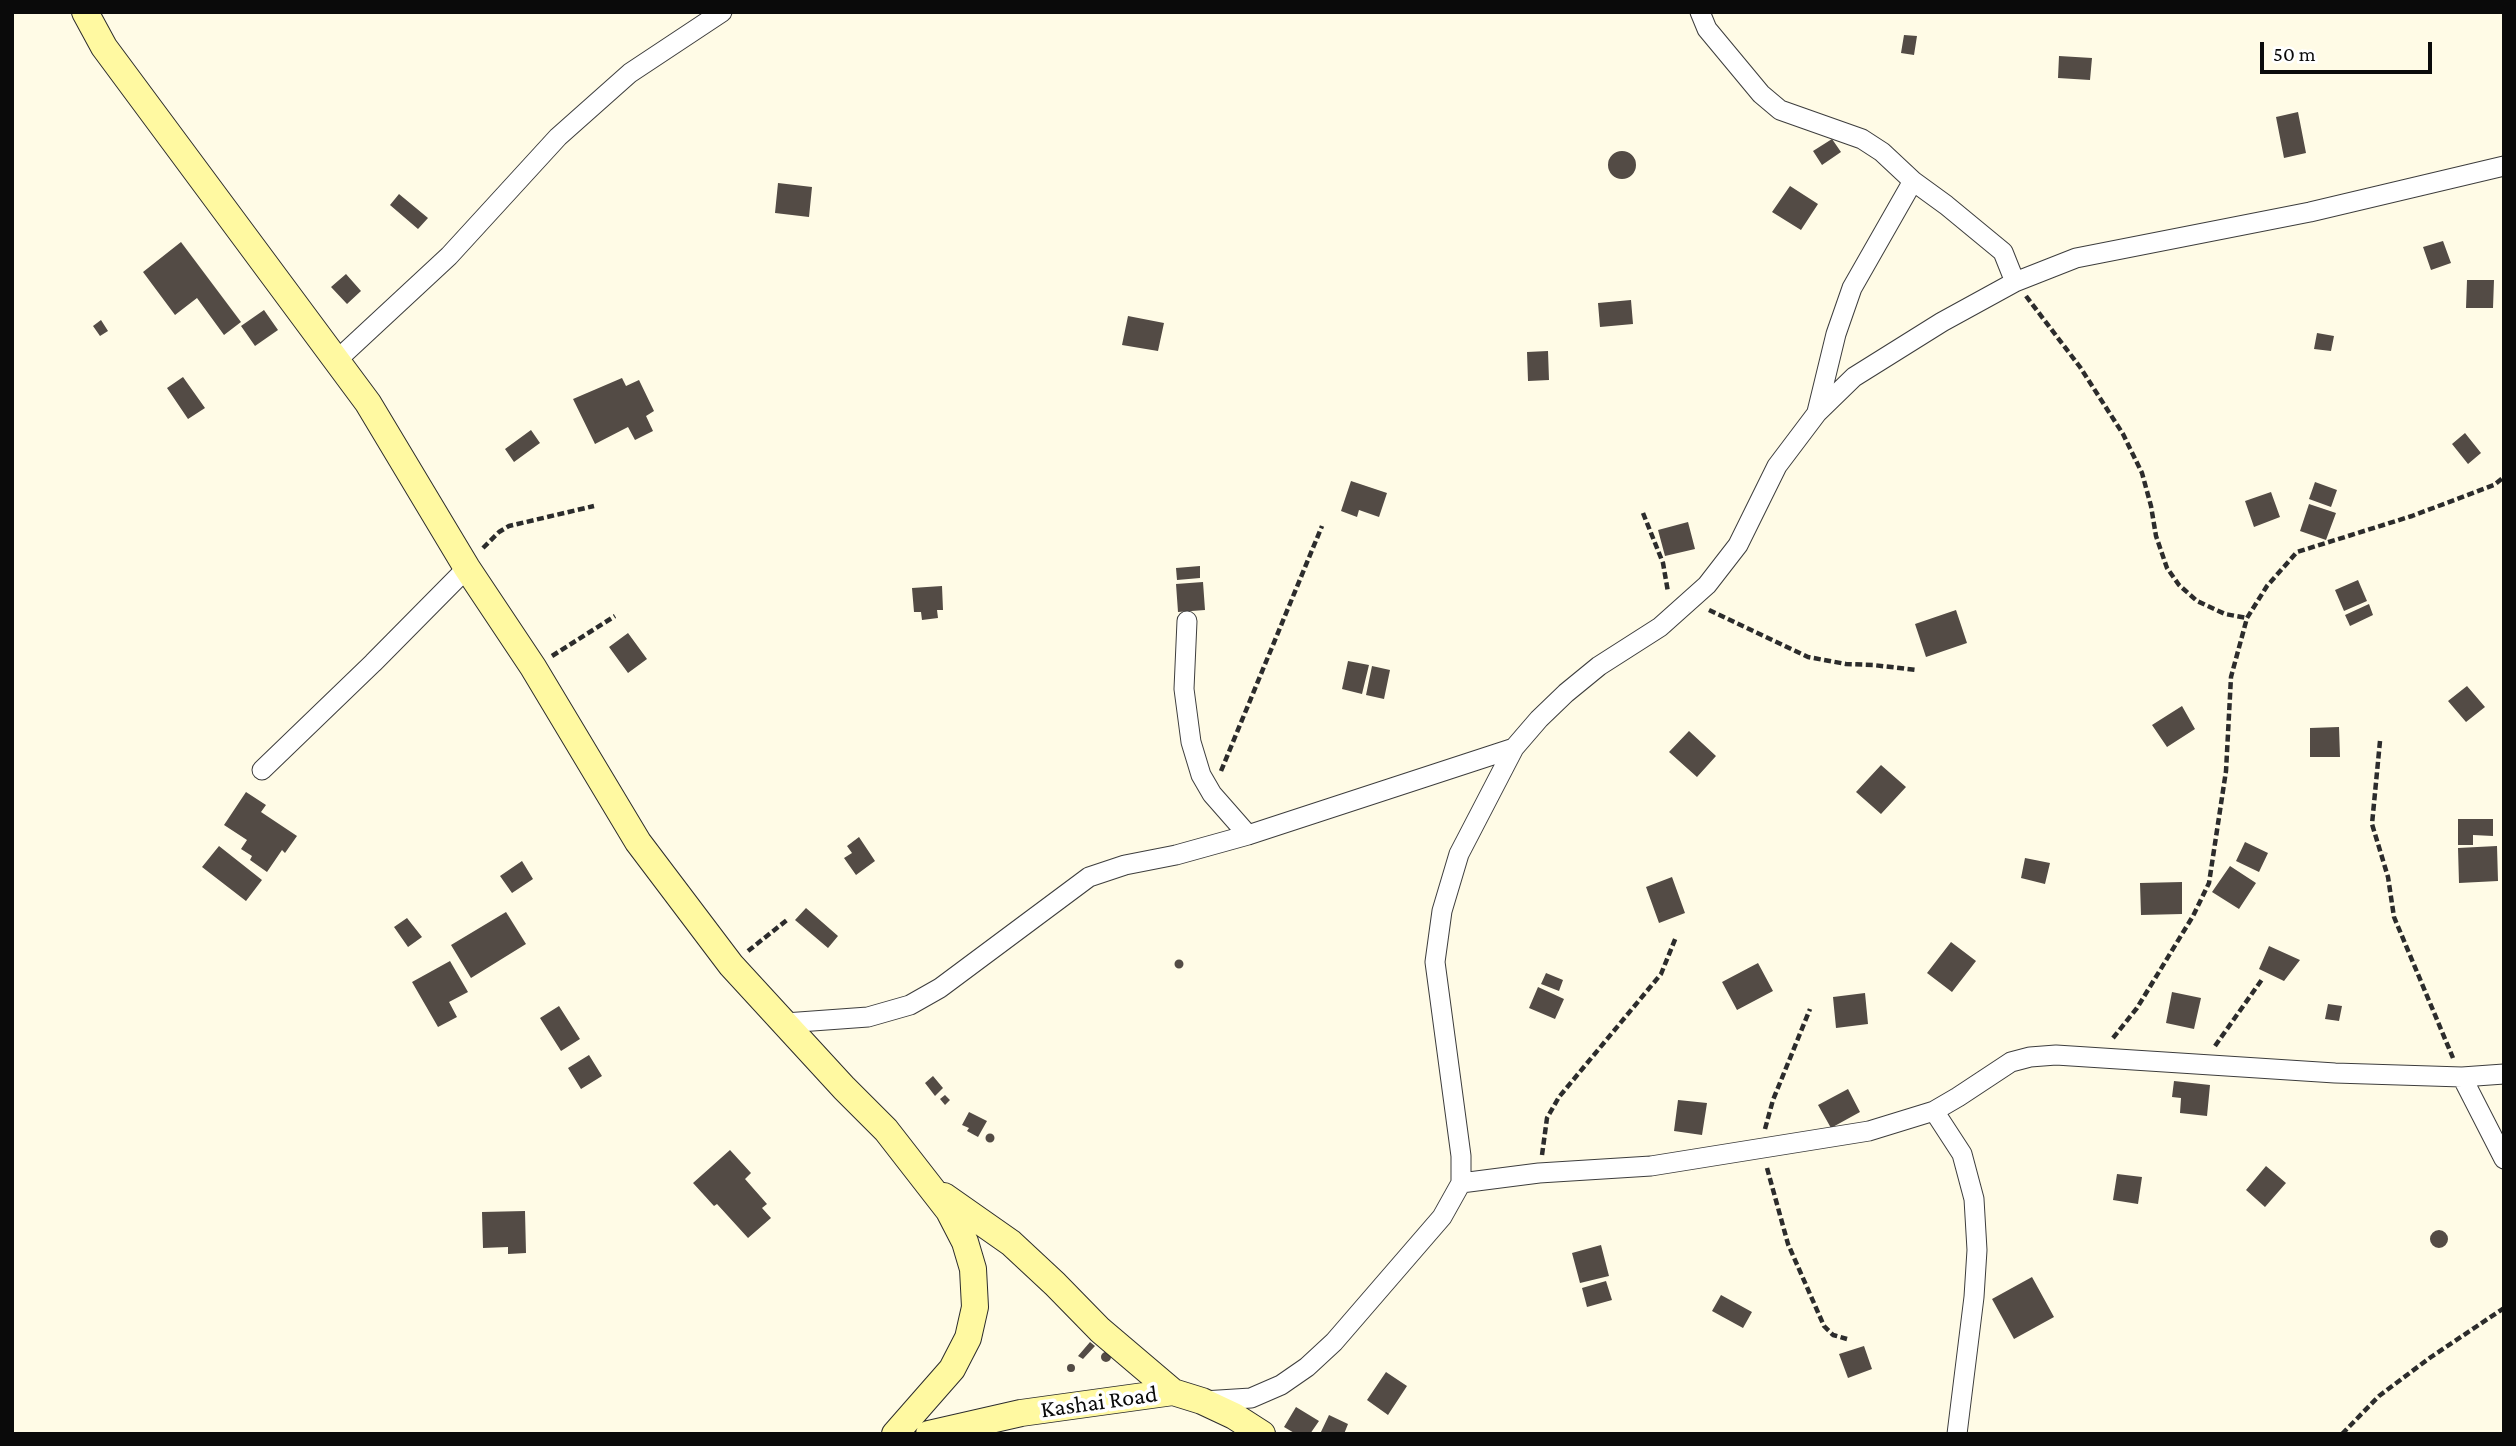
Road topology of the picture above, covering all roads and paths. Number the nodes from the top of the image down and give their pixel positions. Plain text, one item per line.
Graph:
1 (85, 12) edge
2 (722, 12) edge
3 (1700, 12) edge
4 (2504, 166) edge
5 (1913, 181) junction
6 (2015, 282) junction
7 (337, 360) junction
8 (1817, 413) junction
9 (2504, 477) edge
10 (594, 506) dead end
11 (1643, 513) dead end
12 (1322, 526) dead end
13 (467, 568) junction
14 (1690, 600) junction
15 (615, 616) dead end
16 (1670, 617) junction
17 (2247, 618) junction
18 (1187, 621) dead end
19 (533, 667) junction
20 (1917, 670) dead end
21 (2380, 741) dead end
22 (1514, 748) junction
23 (261, 770) dead end
24 (1212, 794) junction
25 (1248, 835) junction
26 (787, 920) dead end
27 (1676, 937) dead end
28 (731, 965) junction
29 (2263, 978) dead end
30 (1810, 1009) dead end
31 (785, 1023) junction
32 (2096, 1058) junction
33 (2203, 1063) junction
34 (2504, 1074) edge
35 (2462, 1077) junction
36 (1934, 1111) junction
37 (1761, 1147) junction
38 (2504, 1159) edge
39 (1539, 1173) junction
40 (1461, 1183) junction
41 (930, 1185) junction
42 (2504, 1308) edge
43 (1847, 1339) dead end
44 (1174, 1392) junction
45 (1202, 1401) junction
46 (895, 1434) edge
47 (929, 1434) edge
48 (1262, 1434) edge
49 (1957, 1434) edge
50 (2342, 1434) edge

1 - 7 street
2 - 7 street
3 - 5 street
4 - 6 street
5 - 6 street
5 - 8 street
6 - 8 street
6 - 17 path
7 - 13 street
8 - 14 street
9 - 17 path
10 - 13 path
11 - 16 path
12 - 24 path
13 - 19 street
13 - 23 street
14 - 16 street
14 - 20 path
15 - 19 path
16 - 22 street
17 - 32 path
18 - 24 street
19 - 28 street
21 - 35 path
22 - 25 street
22 - 40 street
24 - 25 street
25 - 31 street
26 - 28 path
27 - 39 path
28 - 31 street
29 - 33 path
30 - 37 path
31 - 41 street
32 - 33 street
32 - 36 street
33 - 35 street
34 - 35 street
35 - 38 street
36 - 37 street
36 - 49 street
37 - 39 street
37 - 43 path
39 - 40 street
40 - 45 street
41 - 44 street
41 - 46 street
42 - 50 path
44 - 45 street, Kashai Road
44 - 47 street, Kashai Road
45 - 48 street, Kashai Road

